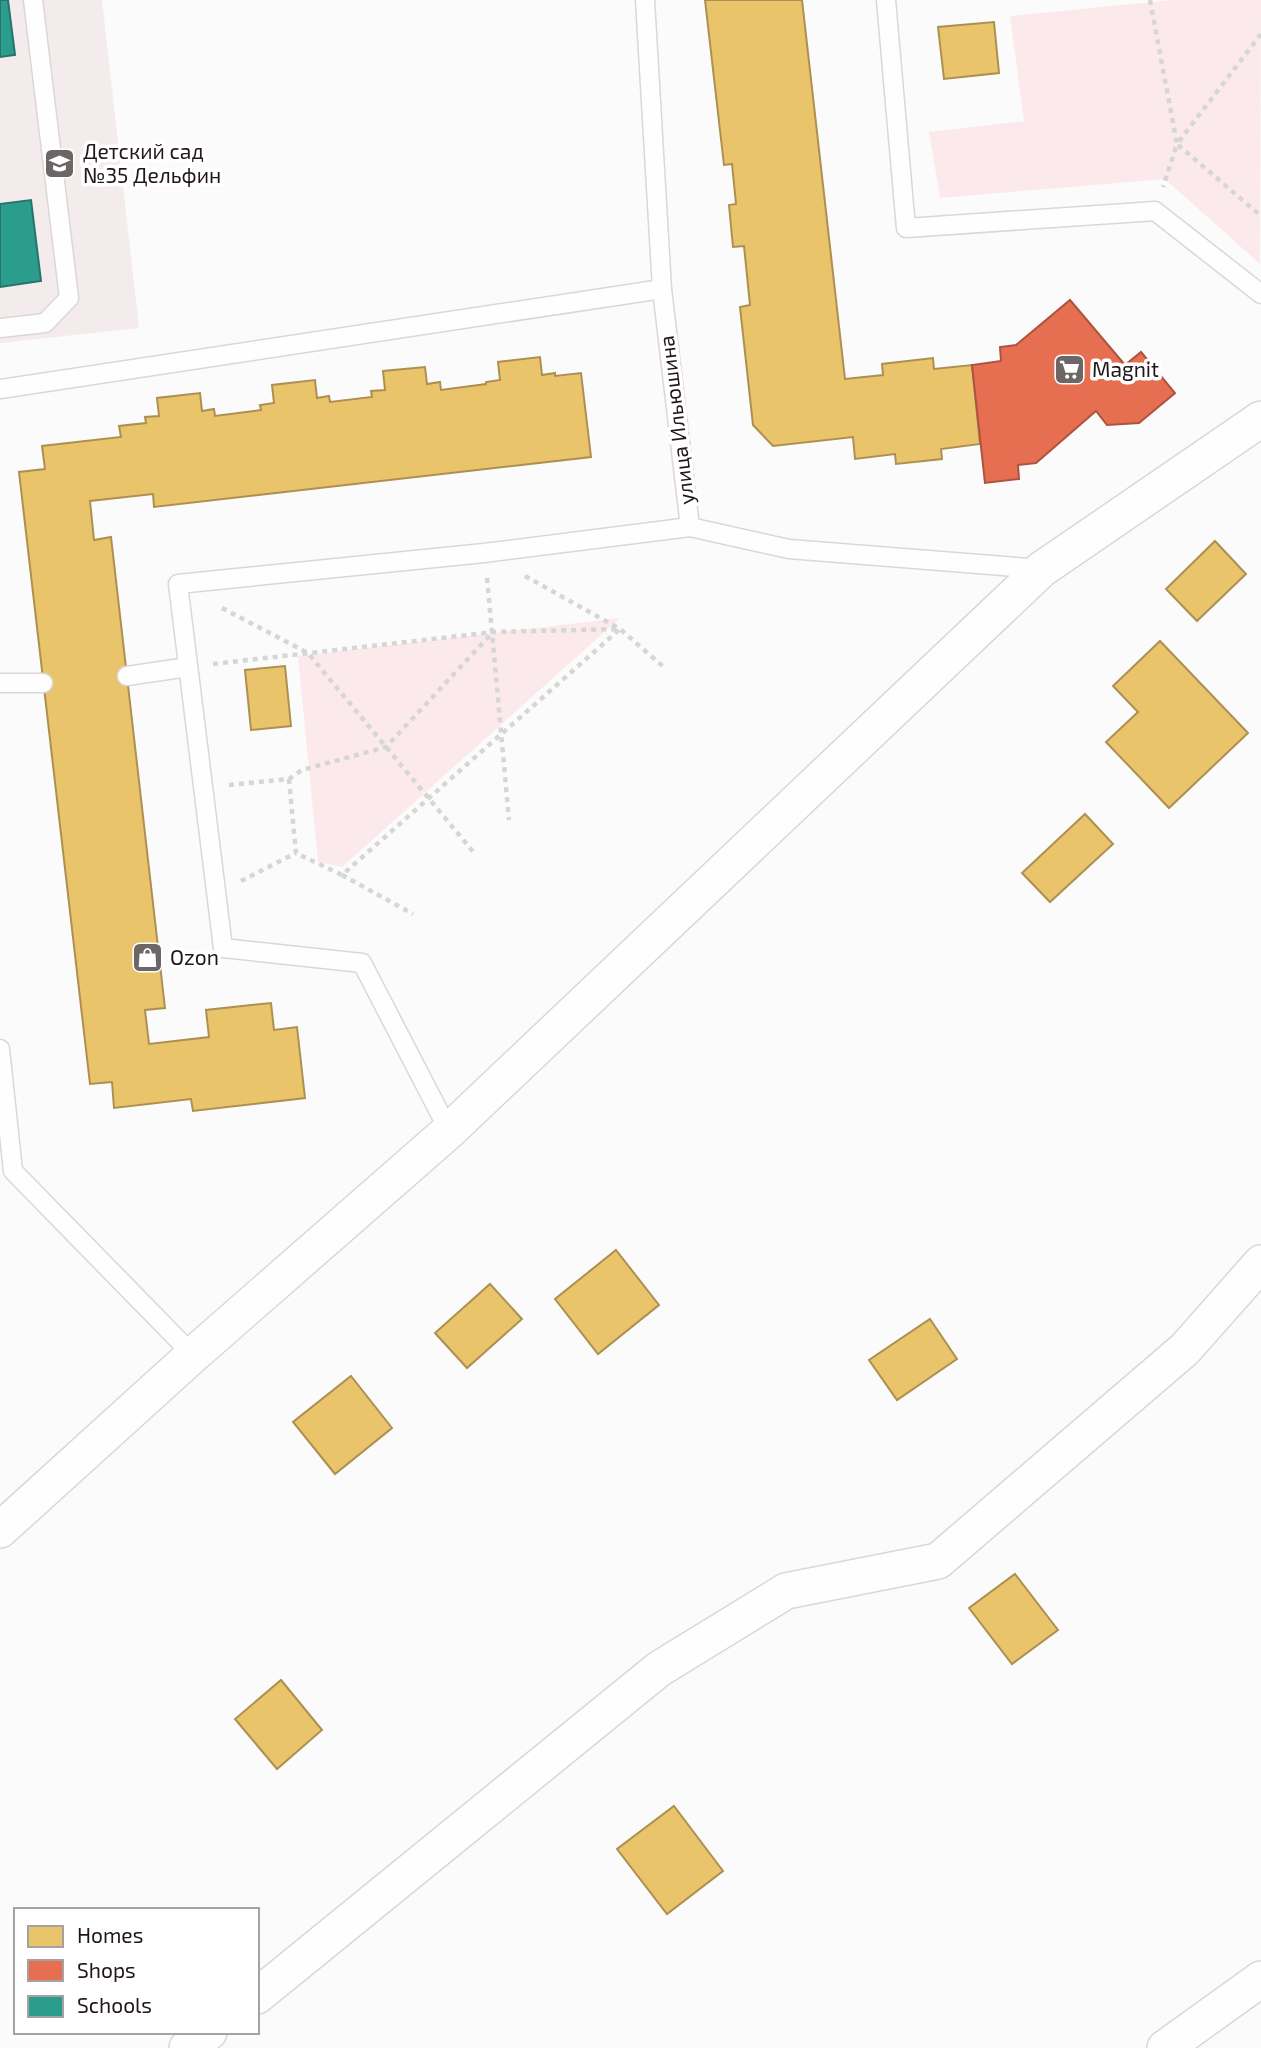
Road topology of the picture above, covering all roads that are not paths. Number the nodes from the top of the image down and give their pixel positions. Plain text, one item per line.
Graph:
1 (33, 0) edge
2 (645, 0) edge
3 (886, 0) edge
4 (662, 289) junction
5 (1261, 294) edge
6 (0, 328) edge
7 (0, 389) edge
8 (1261, 419) edge
9 (690, 527) junction
10 (1042, 569) junction
11 (188, 667) junction
12 (127, 676) dead end
13 (0, 683) edge
14 (43, 683) dead end
15 (0, 1049) edge
16 (449, 1131) junction
17 (1261, 1263) edge
18 (193, 1355) junction
19 (0, 1530) edge
20 (1261, 1979) edge
21 (259, 1994) edge
22 (206, 2034) edge
23 (187, 2048) edge
24 (1166, 2048) edge

1 - 6 lane
2 - 4 lane, улица Ильюшина
3 - 5 lane
4 - 7 lane
4 - 9 lane, улица Ильюшина
8 - 10 street
9 - 10 lane, улица Ильюшина
9 - 11 lane
10 - 16 street
11 - 12 lane
11 - 16 lane
13 - 14 lane
15 - 18 lane
16 - 18 street
17 - 21 street
18 - 19 street
20 - 24 street
22 - 23 street

